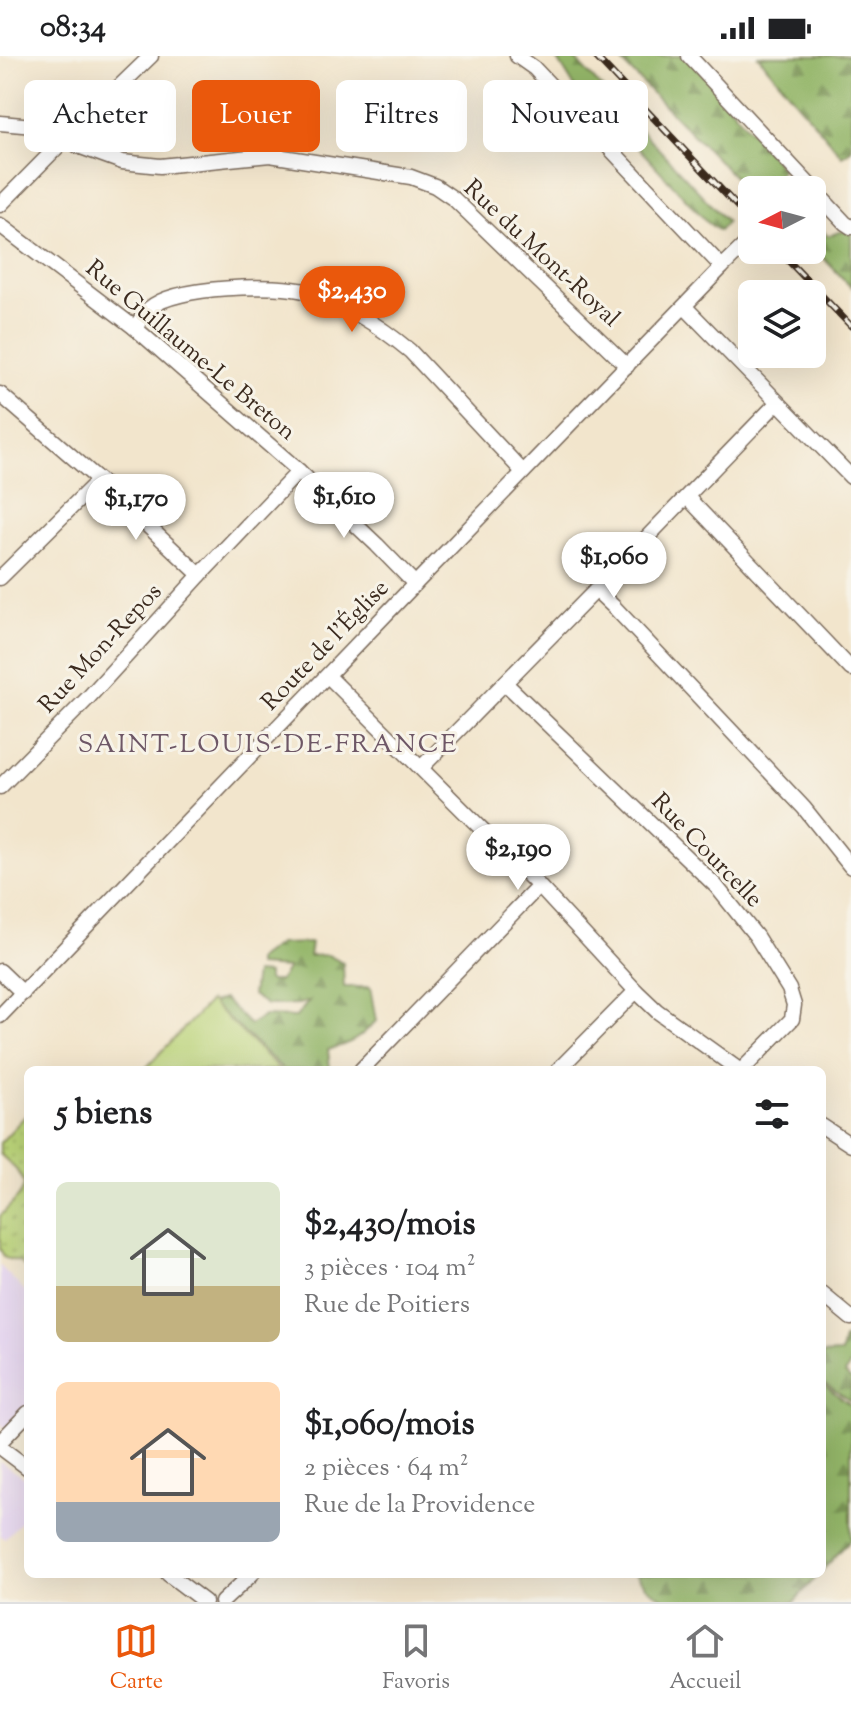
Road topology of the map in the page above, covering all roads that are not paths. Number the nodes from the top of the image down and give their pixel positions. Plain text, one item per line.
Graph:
1 (151, 56) edge
2 (517, 56) edge
3 (689, 56) edge
4 (126, 80) edge
5 (0, 123) edge
6 (24, 125) edge
7 (52, 152) edge
8 (94, 152) edge
9 (795, 176) edge
10 (0, 205) edge
11 (826, 205) edge
12 (0, 225) edge
13 (851, 227) edge
14 (738, 252) edge
15 (722, 267) junction
16 (685, 307) junction
17 (135, 328) junction
18 (627, 366) junction
19 (0, 394) edge
20 (777, 403) junction
21 (299, 471) junction
22 (523, 472) junction
23 (851, 477) edge
24 (99, 480) junction
25 (687, 497) junction
26 (200, 575) junction
27 (0, 577) edge
28 (415, 584) junction
29 (596, 590) junction
30 (851, 669) edge
31 (328, 676) junction
32 (505, 683) junction
33 (421, 768) junction
34 (3, 778) edge
35 (851, 867) edge
36 (539, 886) junction
37 (0, 971) edge
38 (636, 991) junction
39 (23, 993) junction
40 (0, 1016) edge
41 (365, 1066) edge
42 (562, 1066) edge
43 (735, 1066) edge
44 (745, 1066) edge
45 (826, 1129) edge
46 (851, 1145) edge
47 (826, 1297) edge
48 (851, 1318) edge
49 (24, 1417) edge
50 (0, 1444) edge
51 (24, 1465) edge
52 (173, 1578) edge
53 (248, 1578) edge
54 (205, 1602) edge
55 (222, 1602) edge

1 - 4 street
2 - 15 street
3 - 9 street
5 - 6 street, Rue du Mont-Royal
7 - 10 street
8 - 18 street, Rue du Mont-Royal
11 - 13 street
12 - 17 street, Rue Guillaume-Le Breton
14 - 15 street, Route de l'Église
15 - 16 street, Route de l'Église
16 - 18 street, Route de l'Église
16 - 20 street
17 - 21 street, Rue Guillaume-Le Breton
17 - 22 street
18 - 22 street, Route de l'Église
19 - 24 street
20 - 23 street
20 - 25 street
21 - 26 street, Rue Mon-Repos
21 - 28 street, Rue Guillaume-Le Breton
22 - 28 street, Route de l'Église
24 - 26 street
24 - 27 street
25 - 29 street
25 - 30 street
26 - 34 street, Rue Mon-Repos
28 - 31 street, Route de l'Église
29 - 32 street
29 - 35 street
31 - 33 street
31 - 39 street, Route de l'Église
32 - 33 street
32 - 44 street, Rue Courcelle
33 - 36 street
36 - 38 street
36 - 41 street
37 - 39 street
38 - 42 street
38 - 43 street
39 - 40 street, Route de l'Église
45 - 46 street
47 - 48 street
49 - 50 street
50 - 51 street
52 - 54 street
53 - 55 street

